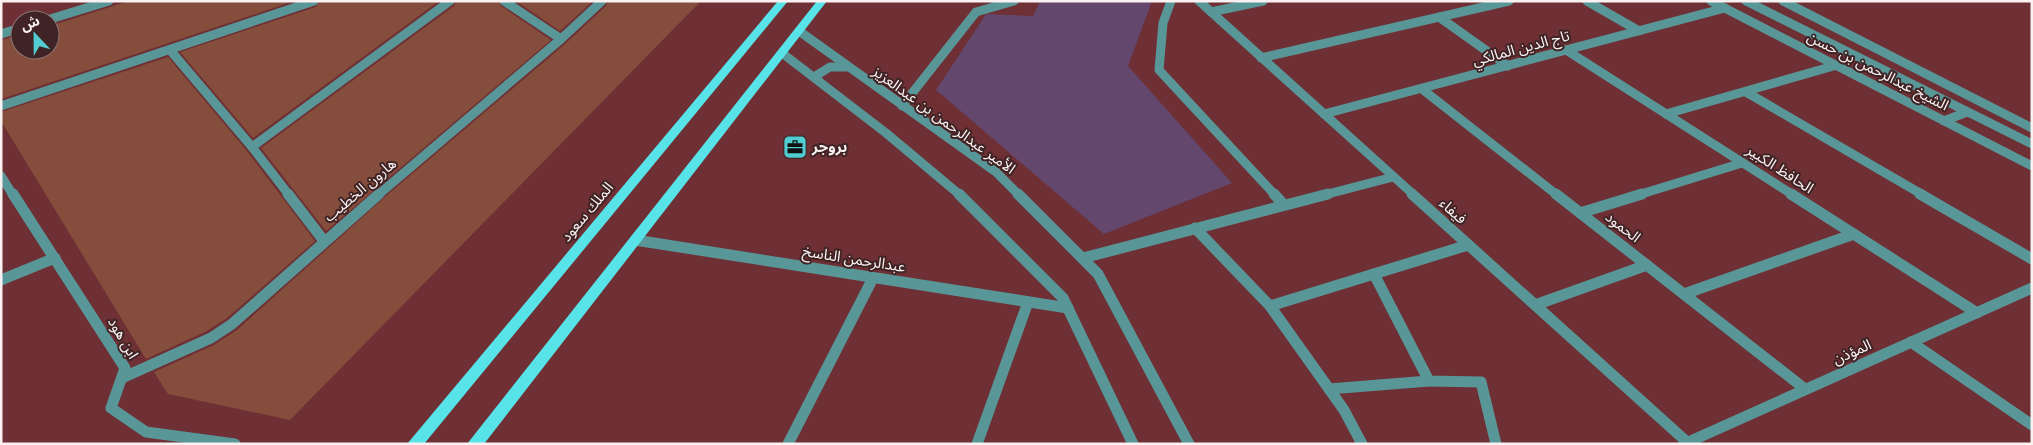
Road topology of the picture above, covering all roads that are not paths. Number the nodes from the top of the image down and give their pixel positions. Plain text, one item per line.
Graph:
1 (110, 1) edge
2 (314, 1) edge
3 (450, 1) edge
4 (504, 1) edge
5 (602, 1) edge
6 (783, 1) edge
7 (822, 1) edge
8 (1014, 1) edge
9 (1171, 1) edge
10 (1199, 1) edge
11 (1263, 1) edge
12 (1509, 1) edge
13 (1587, 1) edge
14 (1711, 1) edge
15 (1746, 1) edge
16 (1783, 1) edge
17 (1491, 3) edge
18 (1725, 8) junction
19 (1211, 12) junction
20 (60, 16) edge
21 (1439, 17) junction
22 (799, 31) junction
23 (1638, 31) junction
24 (561, 39) junction
25 (170, 50) junction
26 (1566, 50) junction
27 (782, 53) junction
28 (1261, 58) junction
29 (1837, 65) junction
30 (1508, 66) junction
31 (847, 67) junction
32 (818, 80) junction
33 (1422, 89) junction
34 (1746, 92) junction
35 (1, 106) edge
36 (902, 106) junction
37 (1967, 112) junction
38 (1324, 114) junction
39 (1666, 114) junction
40 (1944, 121) junction
41 (2032, 128) edge
42 (2032, 144) edge
43 (252, 147) junction
44 (1742, 163) junction
45 (2032, 166) edge
46 (1, 176) edge
47 (1393, 177) junction
48 (1283, 204) junction
49 (1580, 213) junction
50 (1195, 228) junction
51 (1854, 234) junction
52 (635, 240) junction
53 (324, 241) junction
54 (1468, 245) junction
55 (55, 258) junction
56 (1083, 258) junction
57 (2032, 259) edge
58 (1646, 265) junction
59 (1374, 274) junction
60 (872, 278) junction
61 (1, 280) edge
62 (2032, 288) edge
63 (1684, 294) junction
64 (1028, 302) junction
65 (1535, 305) junction
66 (1270, 306) junction
67 (1068, 308) junction
68 (1977, 313) junction
69 (1911, 342) junction
70 (122, 378) junction
71 (1429, 381) junction
72 (1329, 389) junction
73 (1805, 390) junction
74 (2032, 425) edge
75 (1685, 443) edge
76 (235, 444) edge
77 (415, 444) edge
78 (475, 444) edge
79 (788, 444) edge
80 (977, 444) edge
81 (1133, 444) edge
82 (1189, 444) edge
83 (1362, 444) edge
84 (1496, 444) edge

1 - 20 street
2 - 25 street
3 - 43 street
4 - 24 street
5 - 24 street, هارون الخطيب
6 - 77 main road, الملك سعود
7 - 22 main road
8 - 36 street
9 - 48 street
10 - 19 street, فيفاء
11 - 19 street
12 - 17 street
13 - 23 street
14 - 18 street, الشيخ عبدالرحمن بن حسن
15 - 37 street, الشيخ عبدالرحمن بن حسن
16 - 41 street
17 - 21 street
18 - 23 street, تاج الدين المالكي
18 - 29 street, الشيخ عبدالرحمن بن حسن
19 - 28 street, فيفاء
21 - 28 street
21 - 30 street
22 - 27 main road
22 - 31 street, الأمير عبدالرحمن بن عبدالعزيز
23 - 26 street, تاج الدين المالكي
24 - 53 street, هارون الخطيب
25 - 35 street
25 - 43 street
26 - 30 street, تاج الدين المالكي
26 - 39 street, الحافظ الكبير
27 - 32 street
27 - 52 main road
28 - 38 street, فيفاء
29 - 34 street
29 - 40 street, الشيخ عبدالرحمن بن حسن
30 - 33 street, تاج الدين المالكي
31 - 32 street
31 - 36 street, الأمير عبدالرحمن بن عبدالعزيز
32 - 67 street
33 - 38 street, تاج الدين المالكي
33 - 49 street, الحمود
34 - 39 street
34 - 57 street
36 - 56 street, الأمير عبدالرحمن بن عبدالعزيز
37 - 40 street
37 - 42 street, الشيخ عبدالرحمن بن حسن
38 - 47 street, فيفاء
39 - 44 street, الحافظ الكبير
40 - 45 street, الشيخ عبدالرحمن بن حسن
43 - 53 street
44 - 49 street
44 - 51 street, الحافظ الكبير
46 - 55 street, ابن هود
47 - 48 street
47 - 54 street, فيفاء
48 - 50 street
49 - 58 street, الحمود
50 - 56 street
50 - 66 street
51 - 63 street
51 - 68 street, الحافظ الكبير
52 - 60 street, عبدالرحمن الناسخ
52 - 78 main road
53 - 70 street, هارون الخطيب
54 - 59 street
54 - 65 street, فيفاء
55 - 61 street
55 - 70 street, ابن هود
56 - 82 street, الأمير عبدالرحمن بن عبدالعزيز
58 - 63 street, الحمود
58 - 65 street
59 - 66 street
59 - 71 street
60 - 64 street, عبدالرحمن الناسخ
60 - 79 street
62 - 68 street, المؤذن
63 - 73 street, الحمود
64 - 67 street, عبدالرحمن الناسخ
64 - 80 street
65 - 75 street, فيفاء
66 - 72 street
67 - 81 street
68 - 69 street, المؤذن
69 - 73 street, المؤذن
69 - 74 street
70 - 76 street, ابن هود
71 - 72 street
71 - 84 street
72 - 83 street
73 - 75 street, المؤذن

